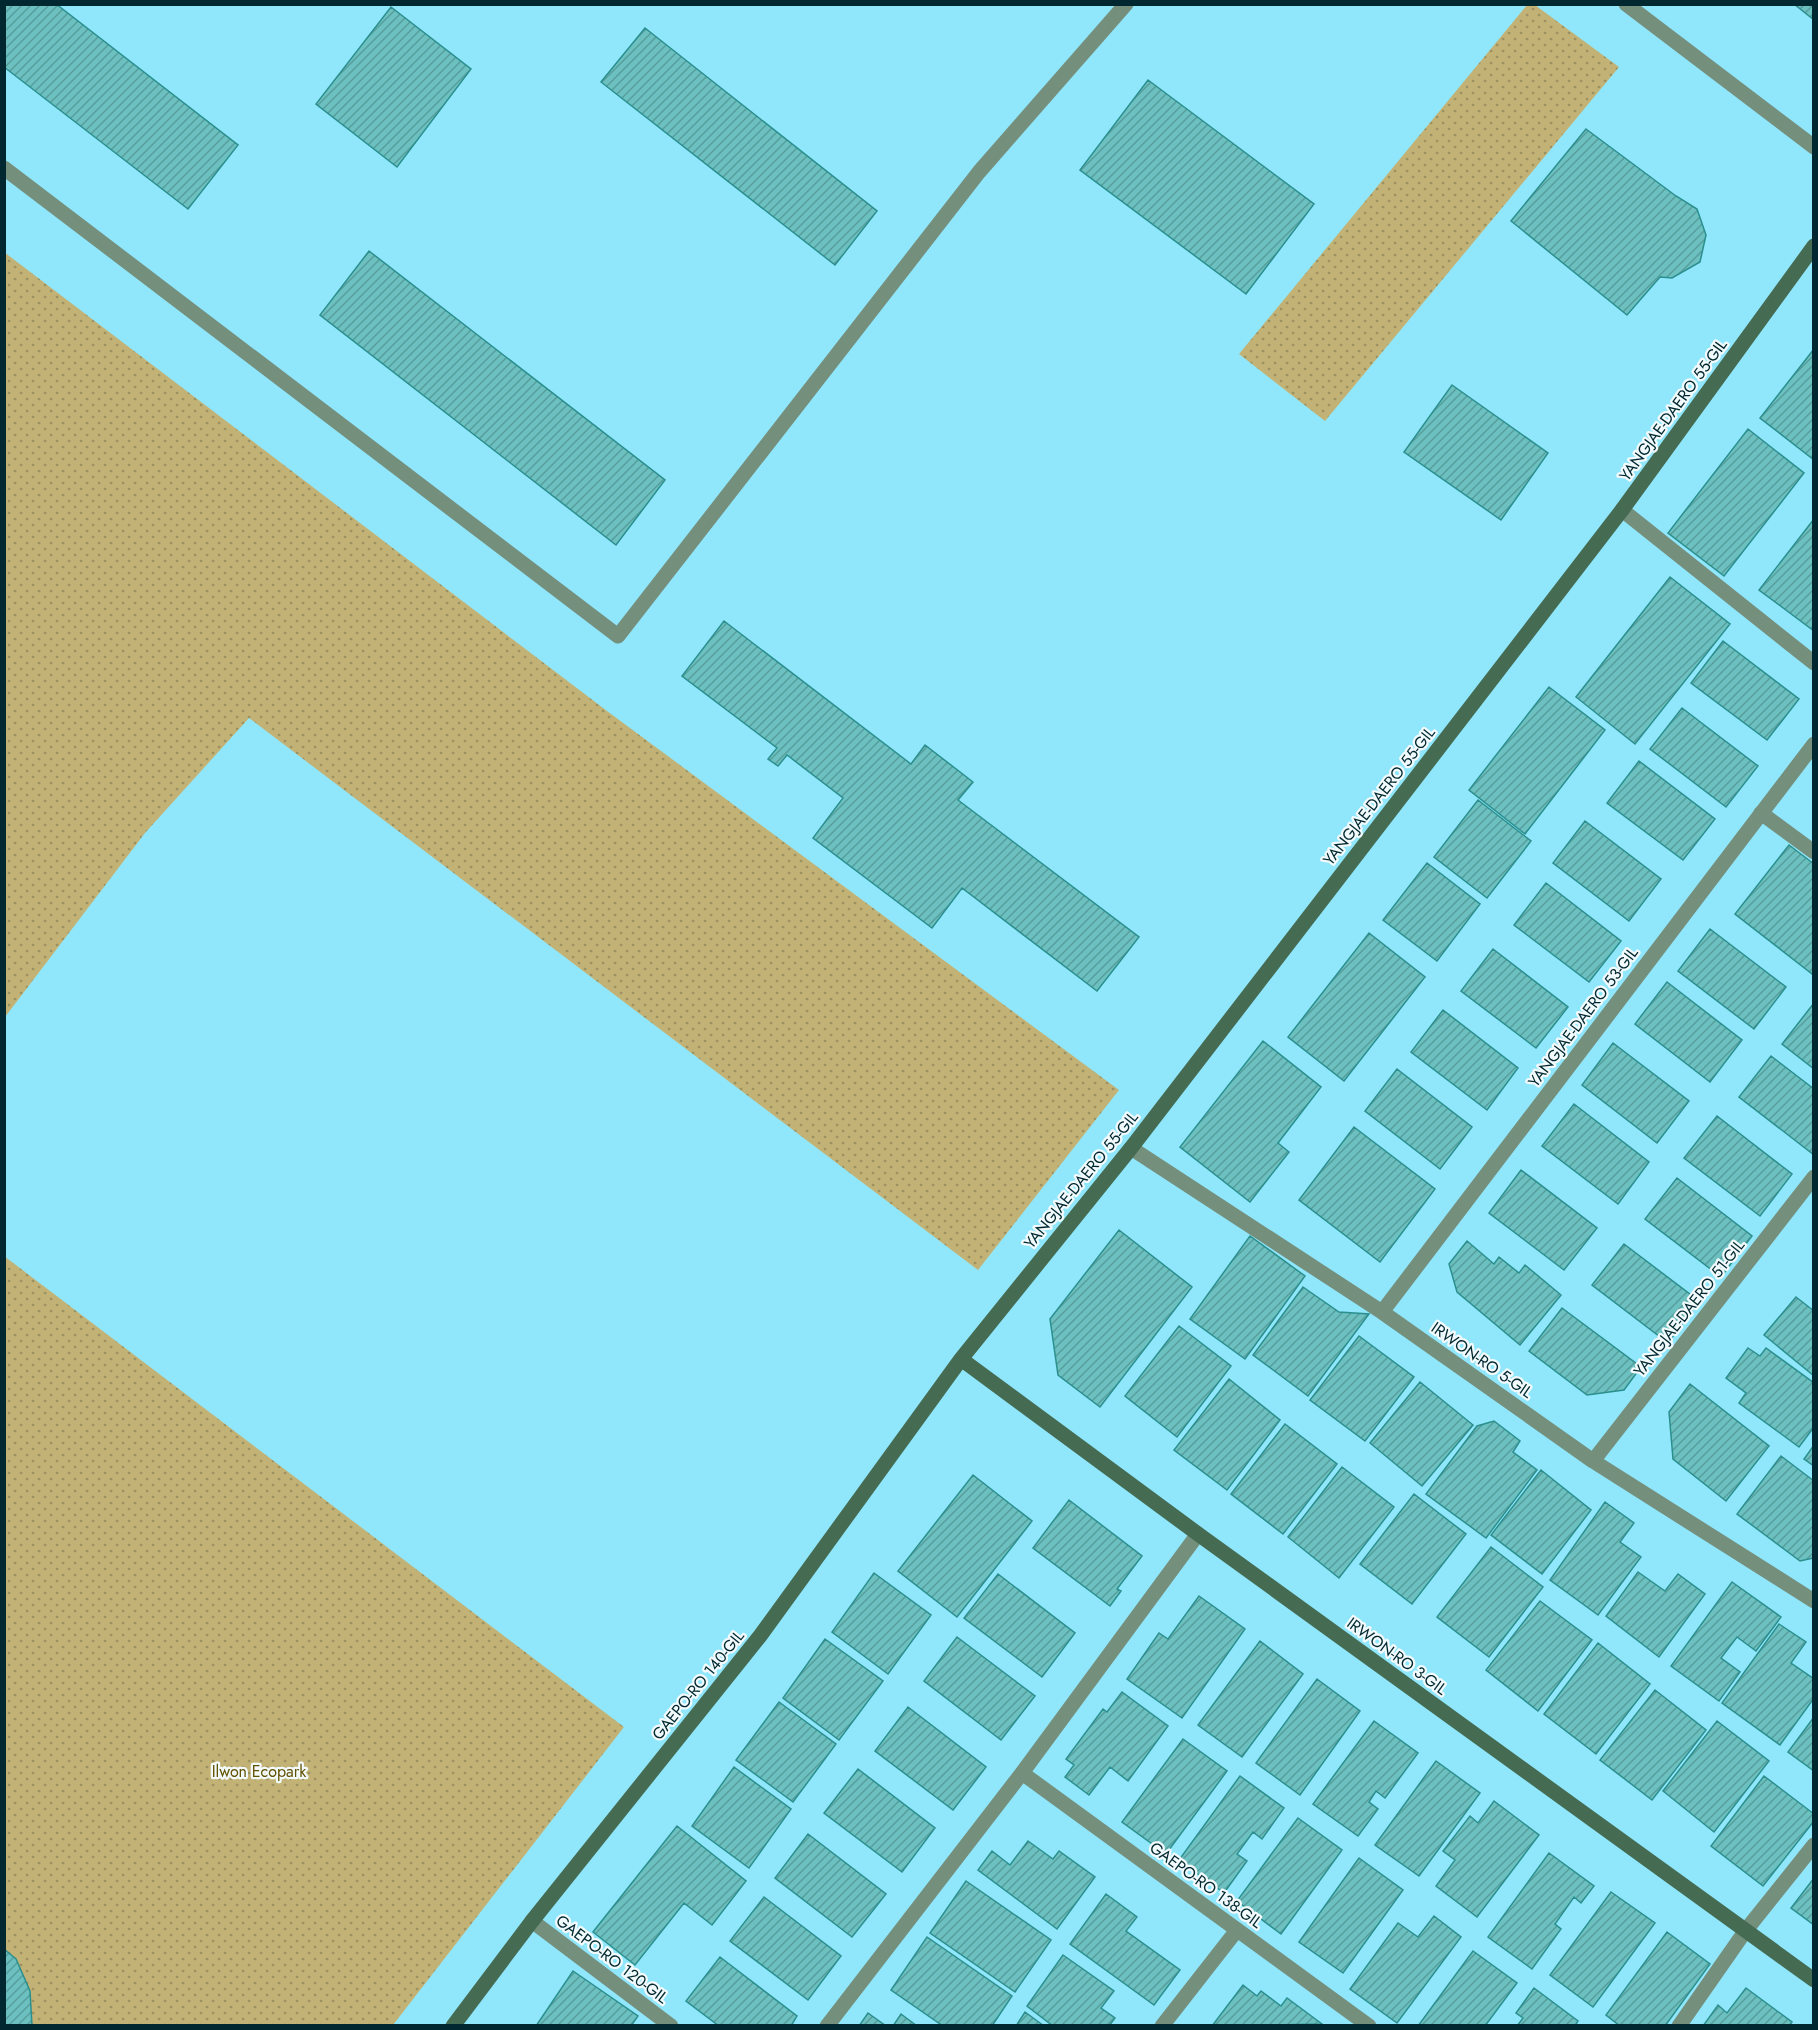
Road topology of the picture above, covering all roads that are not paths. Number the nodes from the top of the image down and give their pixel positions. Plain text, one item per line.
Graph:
1 (1126, 4) edge
2 (1626, 4) edge
3 (1814, 147) edge
4 (4, 168) edge
5 (1814, 246) edge
6 (1622, 510) junction
7 (1814, 663) edge
8 (1814, 744) edge
9 (1761, 813) junction
10 (1814, 852) edge
11 (1131, 1148) junction
12 (1814, 1177) edge
13 (1382, 1311) junction
14 (961, 1359) junction
15 (1593, 1461) junction
16 (1198, 1534) junction
17 (1814, 1600) edge
18 (1022, 1773) junction
19 (1814, 1845) edge
20 (532, 1921) junction
21 (1237, 1930) junction
22 (1746, 1930) junction
23 (1814, 1980) edge
24 (453, 2025) edge
25 (671, 2025) edge
26 (827, 2025) edge
27 (1162, 2025) edge
28 (1369, 2025) edge
29 (1678, 2025) edge

1 - 4 street
2 - 3 street
5 - 6 street, YANGJAE-DAERO 55-GIL
6 - 7 street
6 - 11 street, YANGJAE-DAERO 55-GIL
8 - 9 street, YANGJAE-DAERO 53-GIL
9 - 10 street
9 - 13 street, YANGJAE-DAERO 53-GIL
11 - 13 street, IRWON-RO 5-GIL
11 - 14 street, YANGJAE-DAERO 55-GIL
12 - 15 street, YANGJAE-DAERO 51-GIL
13 - 15 street, IRWON-RO 5-GIL
14 - 16 street, IRWON-RO 3-GIL
14 - 20 street, GAEPO-RO 140-GIL
15 - 17 street, IRWON-RO 5-GIL
16 - 18 street
16 - 22 street, IRWON-RO 3-GIL
18 - 21 street, GAEPO-RO 138-GIL
18 - 26 street
19 - 22 street
20 - 24 street, GAEPO-RO 140-GIL
20 - 25 street, GAEPO-RO 120-GIL
21 - 27 street
21 - 28 street, GAEPO-RO 138-GIL
22 - 23 street, IRWON-RO 3-GIL
22 - 29 street

